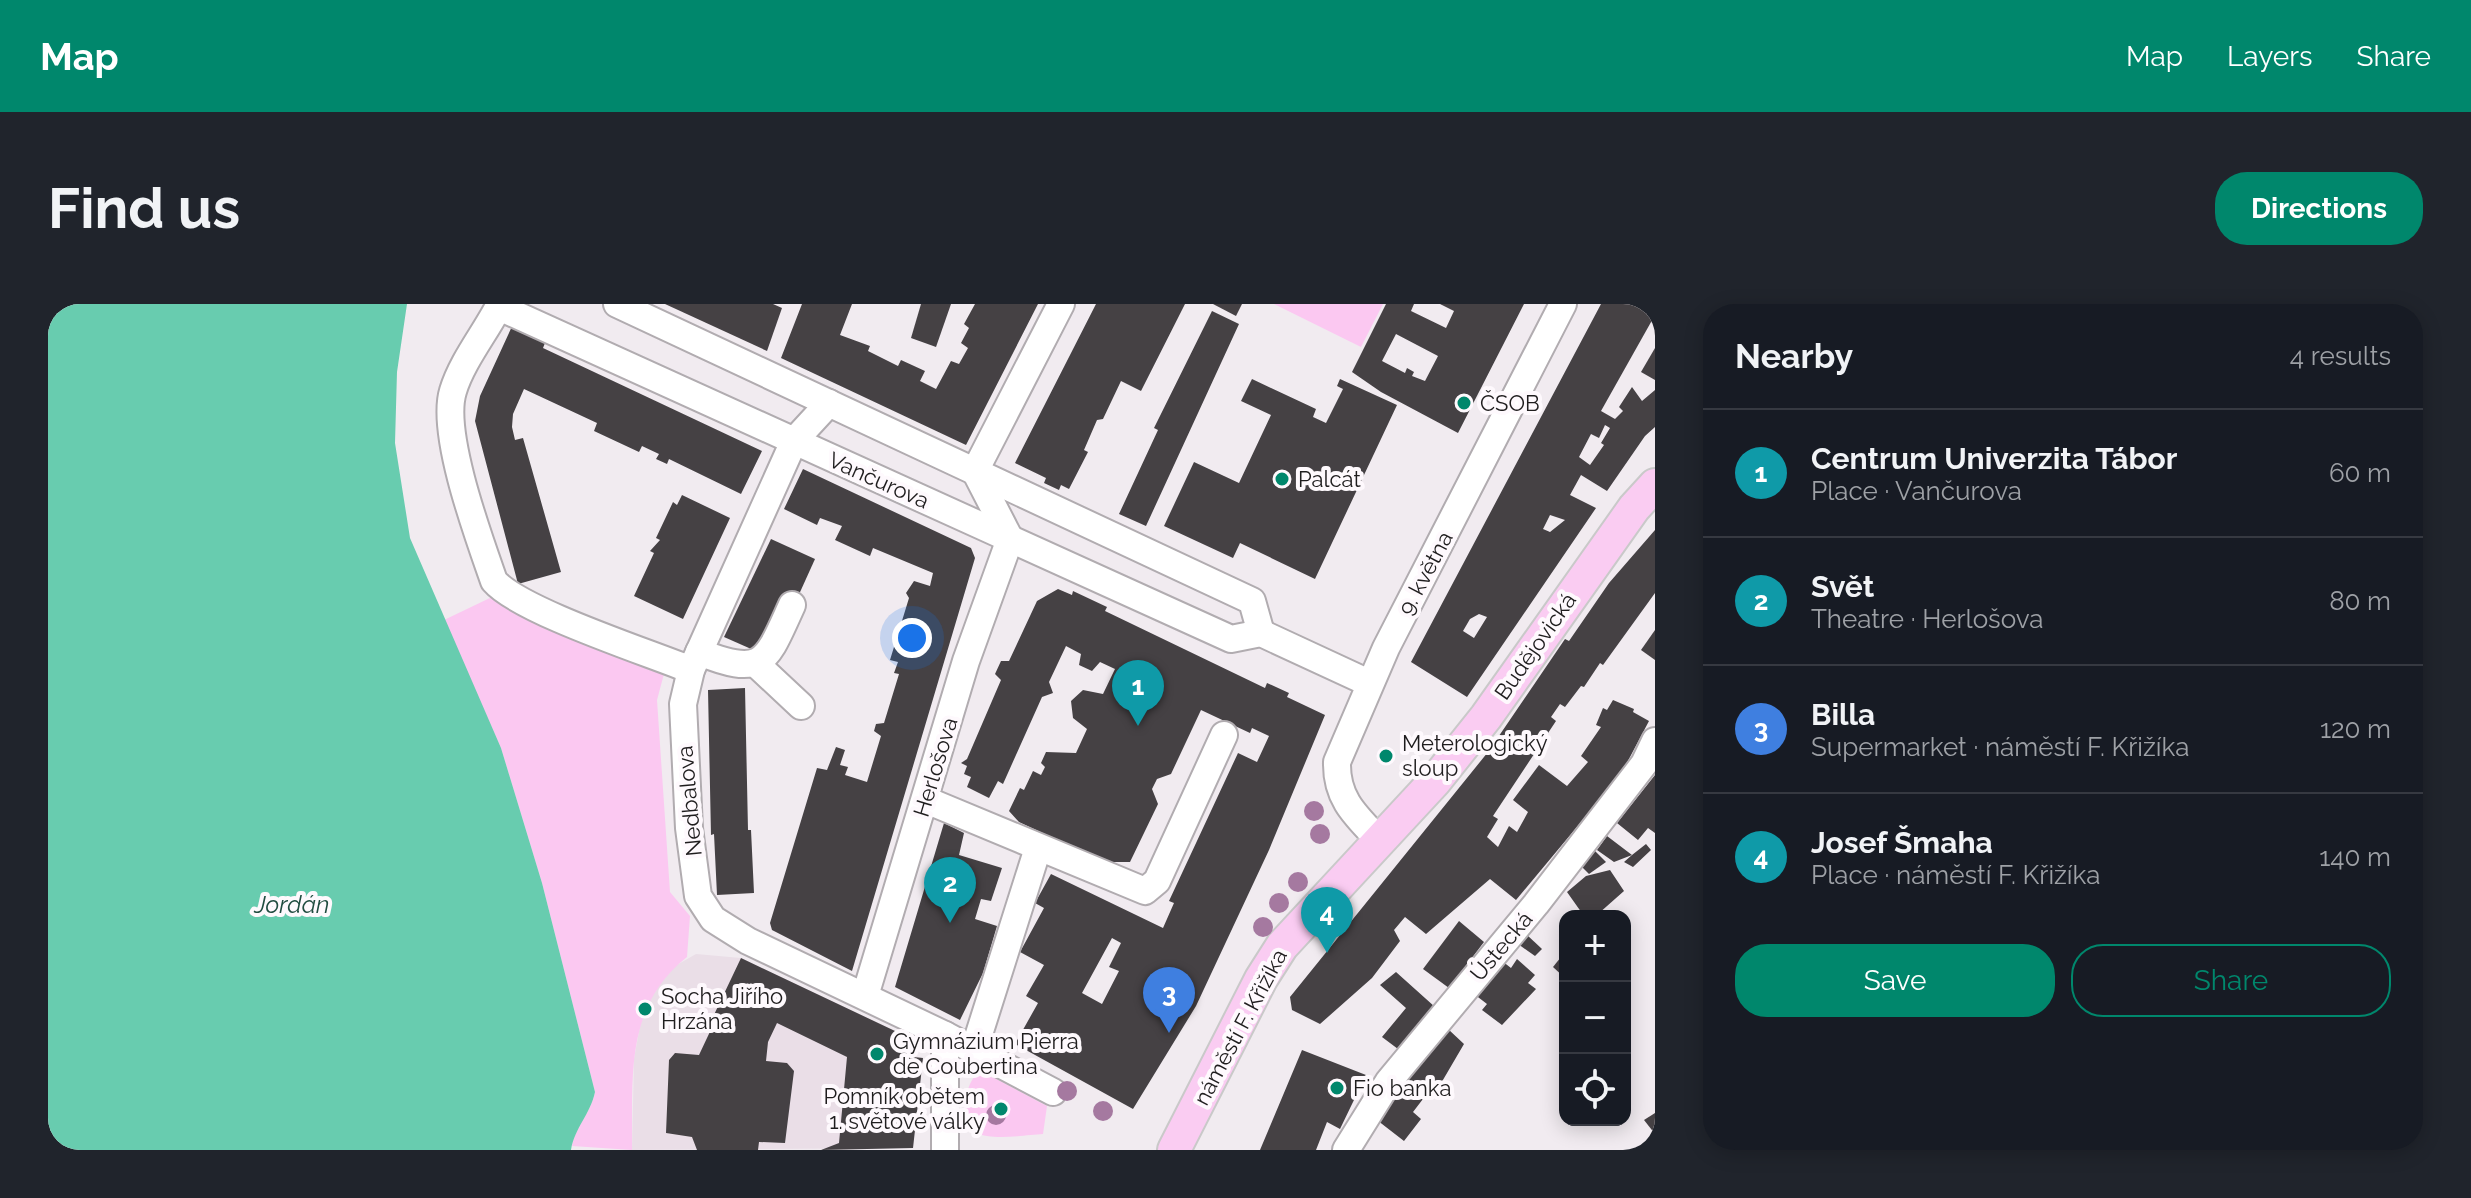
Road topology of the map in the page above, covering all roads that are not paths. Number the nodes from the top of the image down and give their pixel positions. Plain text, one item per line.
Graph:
1 (617, 304) edge
2 (1061, 304) edge
3 (1563, 304) edge
4 (499, 306) edge
5 (829, 403) junction
6 (794, 441) junction
7 (975, 471) junction
8 (1655, 485) edge
9 (1010, 539) junction
10 (792, 605) dead end
11 (1261, 633) junction
12 (695, 661) junction
13 (755, 663) junction
14 (1369, 683) junction
15 (801, 706) dead end
16 (1224, 735) dead end
17 (1655, 741) edge
18 (926, 800) junction
19 (1380, 841) junction
20 (1038, 848) junction
21 (865, 996) junction
22 (945, 1035) junction
23 (974, 1050) junction
24 (1053, 1092) dead end
25 (945, 1150) edge
26 (1174, 1150) edge
27 (1346, 1150) edge

1 - 5 street
2 - 7 street
3 - 14 street, 9. května
4 - 6 street, Vančurova
4 - 12 street, Vančurova
5 - 6 street, Nedbalova
5 - 7 street
6 - 9 street, Vančurova
6 - 12 street, Nedbalova
7 - 9 street
7 - 11 street
8 - 19 main road, Budějovická
9 - 11 street, Vančurova
9 - 18 street, Herlošova
10 - 13 street
11 - 14 street, Vančurova
12 - 13 street, Vančurova
12 - 21 street, Nedbalova
13 - 15 street
14 - 19 street, 9. května
16 - 20 street
17 - 27 street, Ústecká
18 - 20 street
18 - 21 street, Herlošova
19 - 26 main road, náměstí F. Křižíka
20 - 23 street
21 - 22 street, Nedbalova
22 - 23 street
22 - 25 street
23 - 24 street

